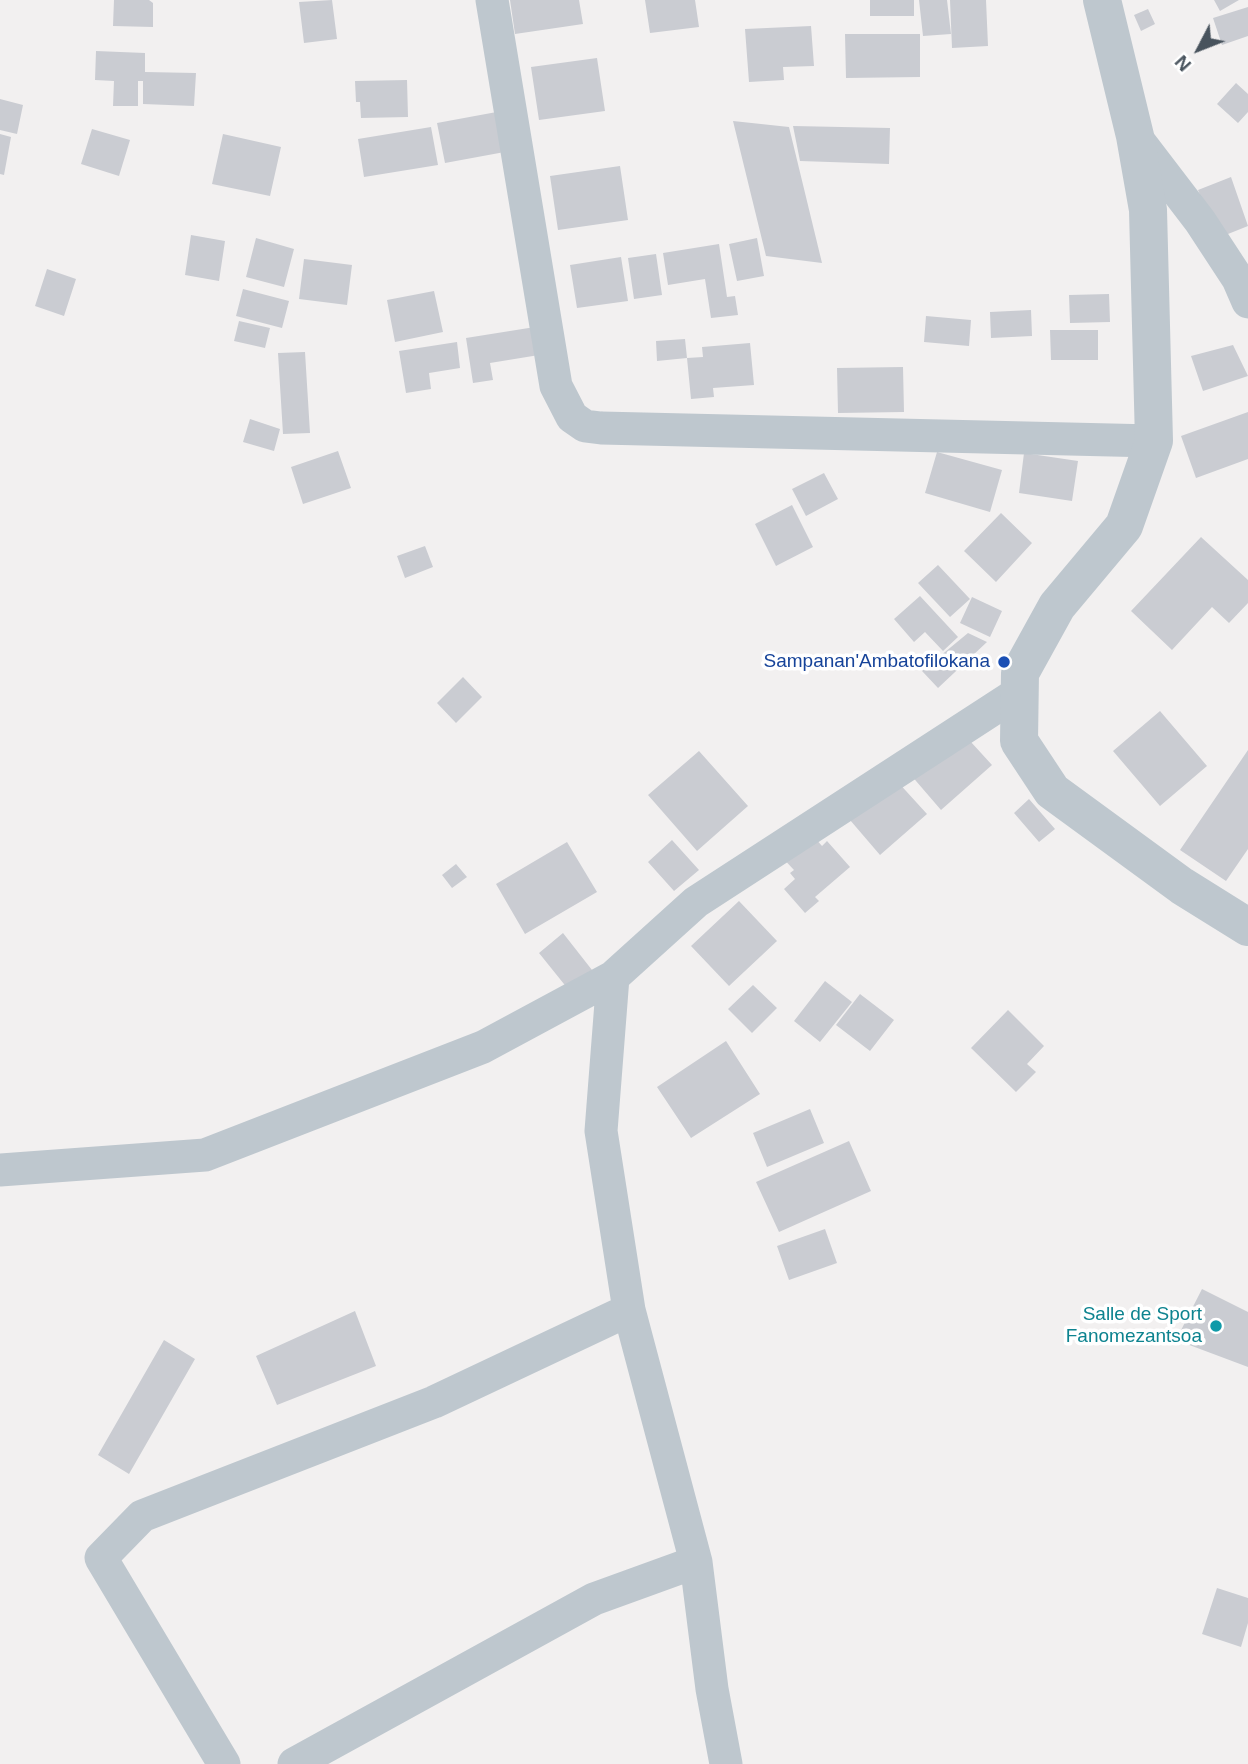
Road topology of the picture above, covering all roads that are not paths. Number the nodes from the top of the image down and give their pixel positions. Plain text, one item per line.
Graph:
1 (492, 0) edge
2 (1102, 0) edge
3 (1135, 136) junction
4 (1248, 302) edge
5 (1154, 440) junction
6 (1018, 694) junction
7 (1248, 926) edge
8 (613, 977) junction
9 (0, 1170) edge
10 (629, 1310) junction
11 (696, 1562) junction
12 (725, 1763) edge
13 (224, 1764) edge
14 (294, 1764) edge

1 - 5 street
2 - 3 street
3 - 4 street
3 - 5 street
5 - 6 street
6 - 7 street
6 - 8 street
8 - 9 street
8 - 10 street
10 - 11 street
10 - 13 street
11 - 12 street
11 - 14 street

